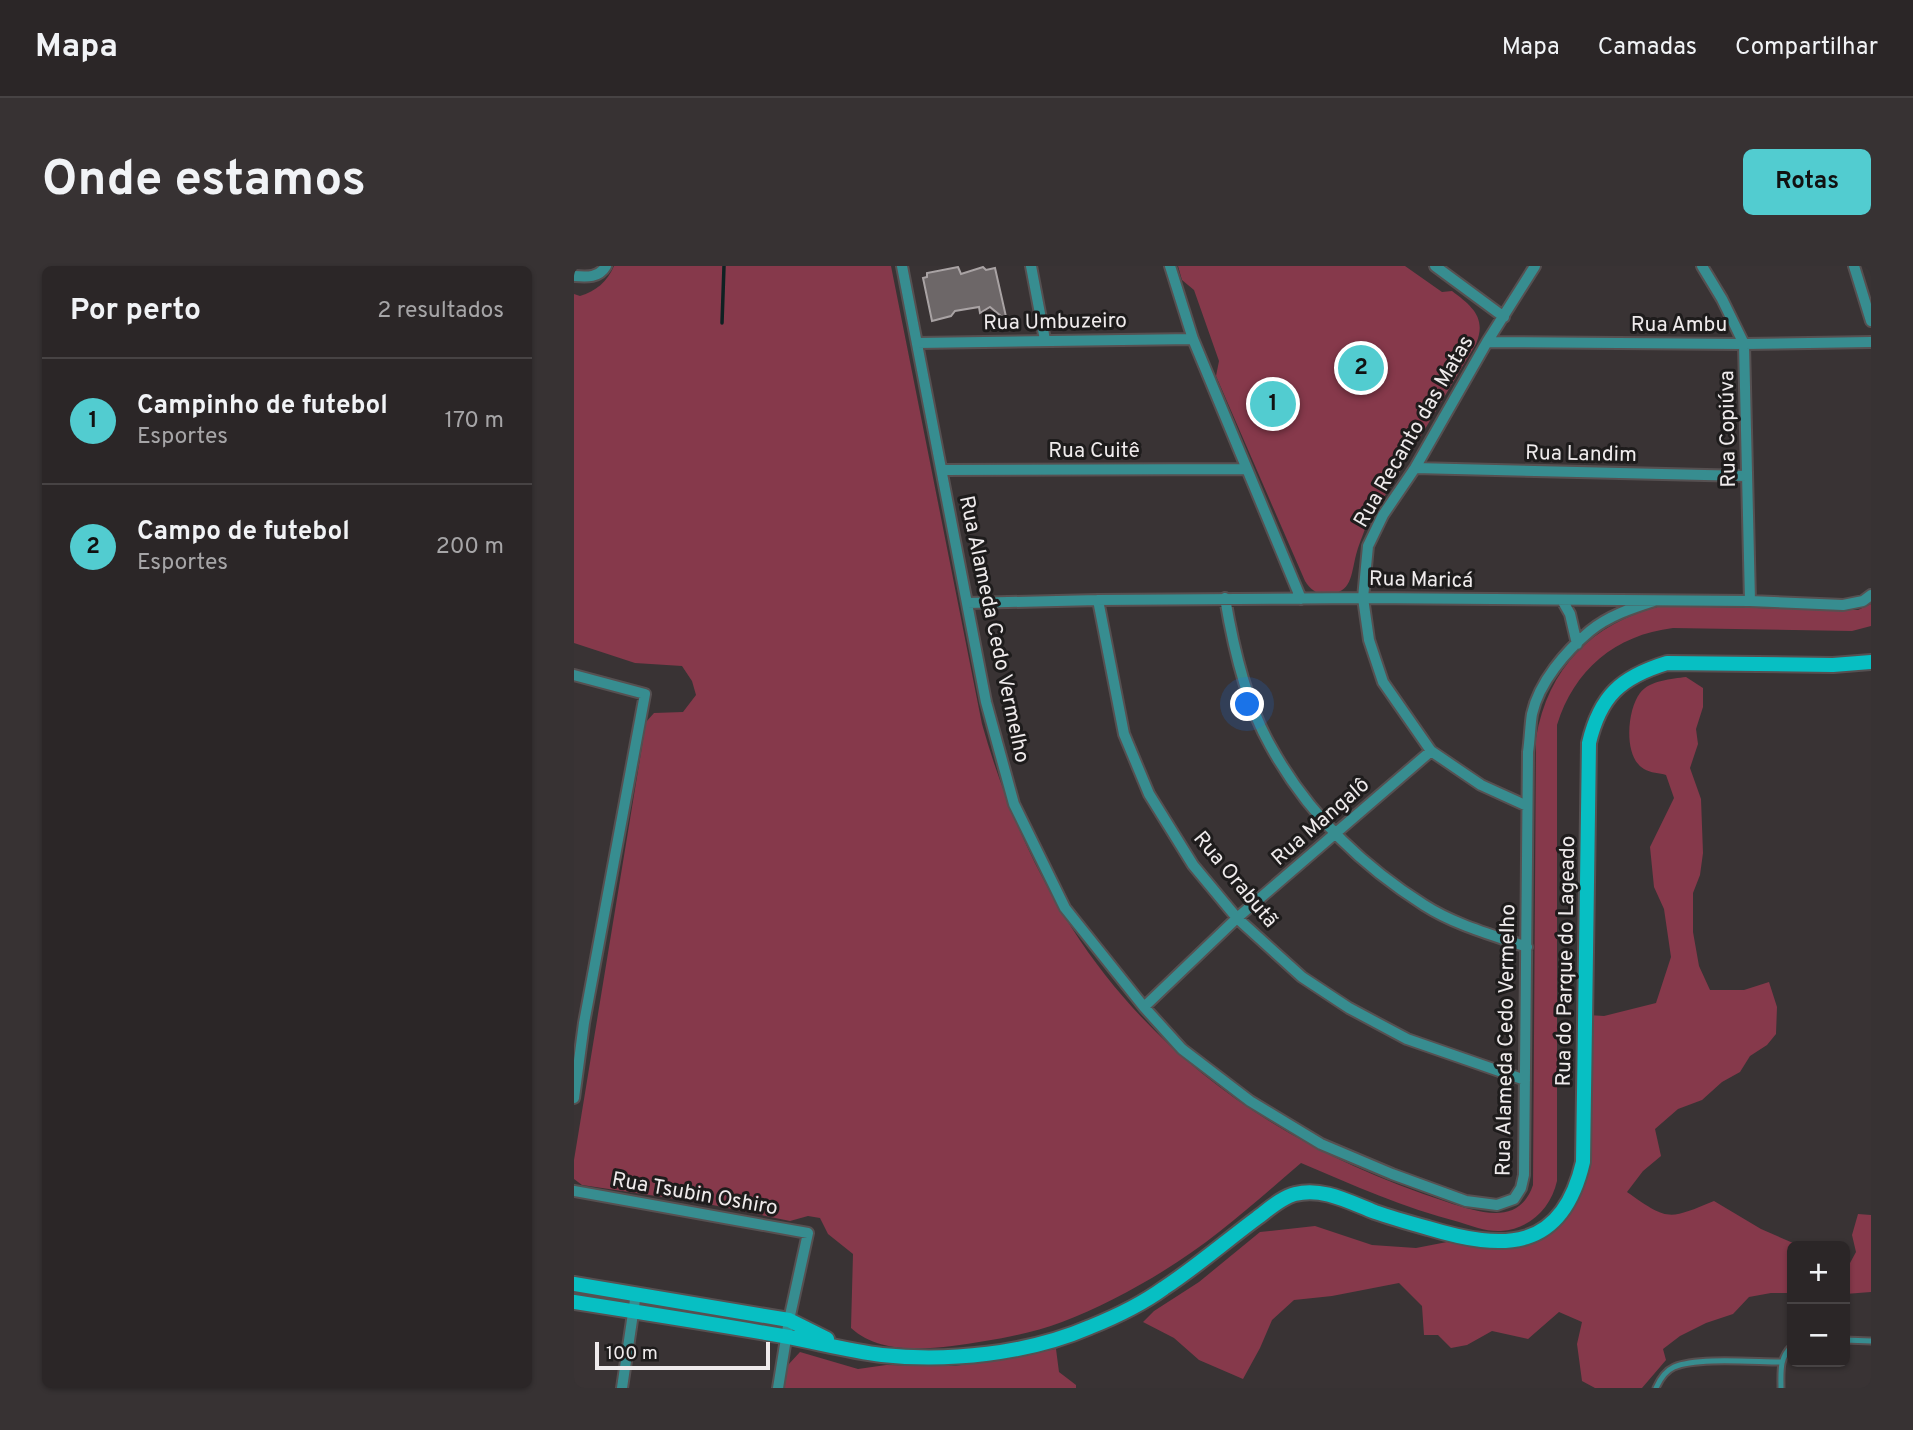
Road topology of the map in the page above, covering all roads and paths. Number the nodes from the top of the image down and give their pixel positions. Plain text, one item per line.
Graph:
1 (902, 266) edge
2 (1031, 266) edge
3 (1170, 266) edge
4 (1435, 266) edge
5 (1535, 266) edge
6 (1702, 266) edge
7 (1854, 266) edge
8 (606, 268) edge
9 (574, 275) edge
10 (1504, 317) junction
11 (1871, 321) edge
12 (1194, 339) junction
13 (1045, 340) junction
14 (1487, 342) junction
15 (1871, 342) edge
16 (917, 343) junction
17 (1744, 344) junction
18 (1415, 468) junction
19 (1246, 469) junction
20 (942, 470) junction
21 (1748, 476) junction
22 (1871, 595) edge
23 (1225, 598) junction
24 (1363, 598) junction
25 (1301, 599) junction
26 (1098, 600) junction
27 (1562, 600) junction
28 (1654, 601) junction
29 (1750, 601) junction
30 (967, 603) junction
31 (1577, 643) junction
32 (1871, 662) edge
33 (574, 675) edge
34 (1431, 751) junction
35 (1527, 806) junction
36 (1335, 835) junction
37 (1237, 918) junction
38 (1527, 947) junction
39 (1144, 1007) junction
40 (579, 1022) edge
41 (1525, 1080) junction
42 (574, 1098) edge
43 (574, 1191) edge
44 (574, 1284) edge
45 (636, 1293) junction
46 (574, 1302) edge
47 (632, 1311) junction
48 (789, 1320) junction
49 (786, 1336) junction
50 (1850, 1340) edge
51 (1871, 1340) edge
52 (844, 1348) junction
53 (1787, 1352) edge
54 (1781, 1363) junction
55 (622, 1388) edge
56 (778, 1388) edge
57 (1657, 1388) edge
58 (1781, 1388) edge

1 - 16 street, Rua Alameda Cedo Vermelho
2 - 13 street
3 - 12 street
4 - 10 street
5 - 10 street, Rua Recanto das Matas
6 - 17 street, Rua Copiúva
7 - 11 street
8 - 9 street
10 - 14 street, Rua Recanto das Matas
12 - 13 street, Rua Umbuzeiro
12 - 19 street
13 - 16 street, Rua Umbuzeiro
14 - 17 street, Rua Ambu
14 - 18 street, Rua Recanto das Matas
15 - 17 street, Rua Ambu
16 - 20 street, Rua Alameda Cedo Vermelho
17 - 21 street, Rua Copiúva
18 - 21 street, Rua Landim
18 - 24 street, Rua Recanto das Matas
19 - 20 street, Rua Cuitê
19 - 25 street
20 - 30 street, Rua Alameda Cedo Vermelho
21 - 29 street, Rua Copiúva
22 - 29 street, Rua Maricá
23 - 25 street, Rua Maricá
23 - 26 street, Rua Maricá
23 - 36 street
24 - 25 street, Rua Maricá
24 - 27 street, Rua Maricá
24 - 34 street, Rua Recanto das Matas
26 - 30 street, Rua Maricá
26 - 37 street, Rua Orabutã
27 - 28 street, Rua Maricá
27 - 31 street
28 - 29 street, Rua Maricá
28 - 31 street, Rua Alameda Cedo Vermelho
30 - 39 street, Rua Alameda Cedo Vermelho
31 - 35 street, Rua Alameda Cedo Vermelho
32 - 52 street, Rua do Parque do Lageado
33 - 40 street
34 - 35 street, Rua Recanto das Matas
34 - 36 street, Rua Mangalô
35 - 38 street, Rua Alameda Cedo Vermelho
36 - 37 street, Rua Mangalô
36 - 38 street
37 - 39 street, Rua Mangalô
37 - 41 street, Rua Orabutã
38 - 41 street, Rua Alameda Cedo Vermelho
39 - 41 street, Rua Alameda Cedo Vermelho
40 - 42 street
43 - 48 street, Rua Tsubin Oshiro
44 - 45 street
45 - 47 street
45 - 48 street
46 - 47 street
47 - 49 street
47 - 55 street
48 - 49 street
48 - 52 street
49 - 52 street
49 - 56 street
50 - 51 lane
53 - 54 lane
54 - 57 lane
54 - 58 lane

